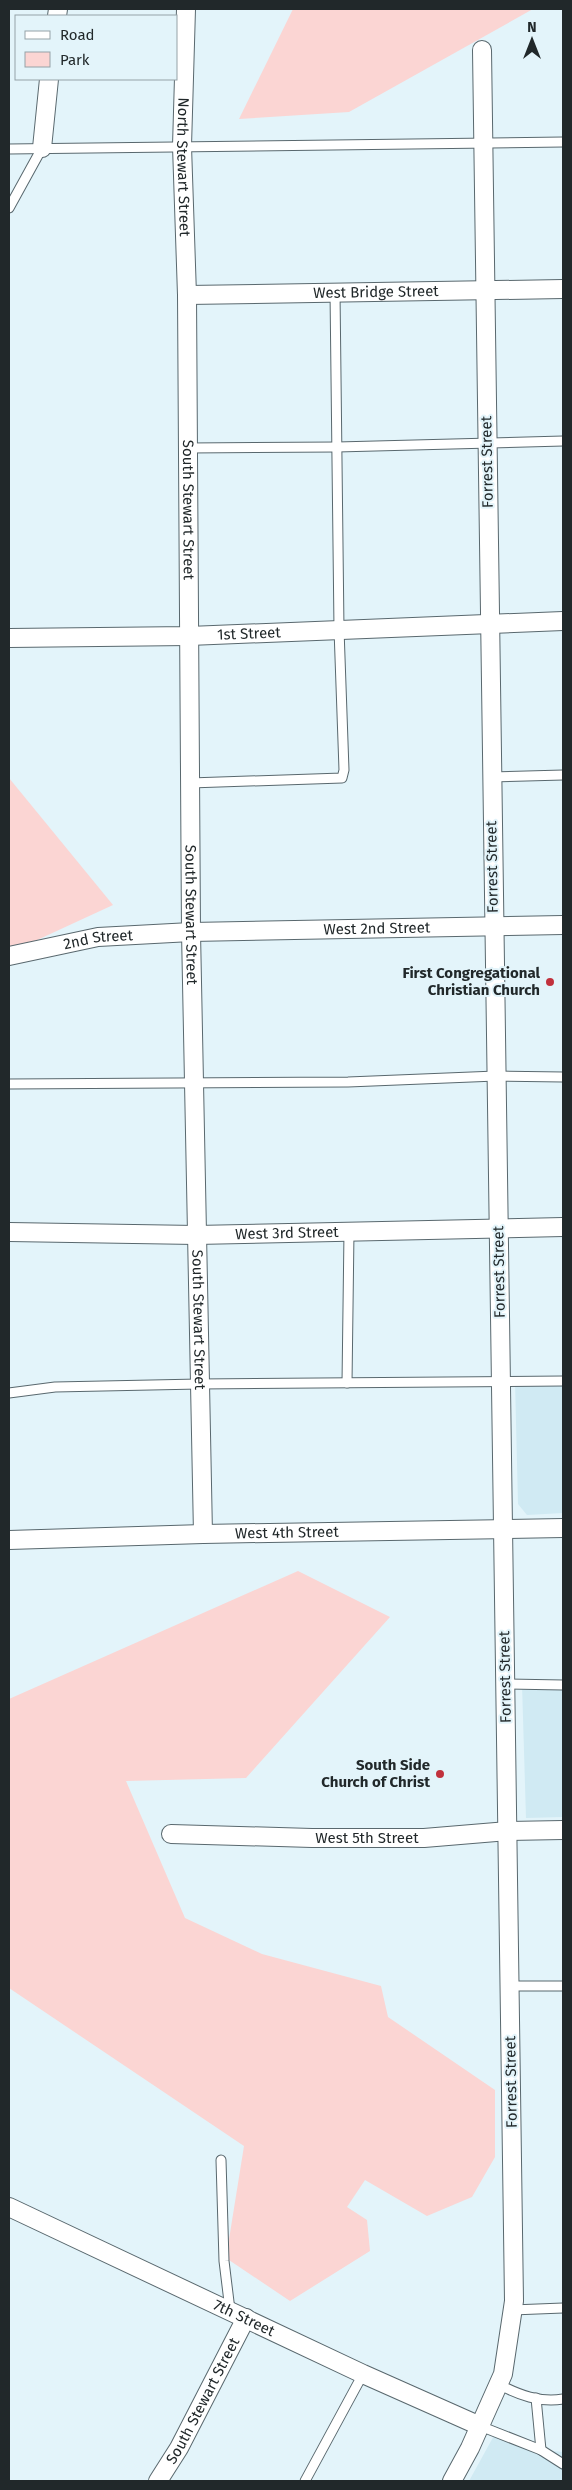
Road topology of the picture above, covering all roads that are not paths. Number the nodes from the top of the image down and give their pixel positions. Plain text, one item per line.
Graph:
1 (186, 9) edge
2 (482, 50) dead end
3 (49, 80) edge
4 (482, 142) junction
5 (563, 142) edge
6 (182, 146) junction
7 (9, 148) edge
8 (42, 148) junction
9 (9, 208) edge
10 (563, 289) edge
11 (485, 290) junction
12 (335, 292) junction
13 (187, 295) junction
14 (563, 441) edge
15 (487, 442) junction
16 (337, 447) junction
17 (188, 448) junction
18 (563, 620) edge
19 (490, 622) junction
20 (339, 629) junction
21 (189, 636) junction
22 (9, 638) edge
23 (563, 775) edge
24 (491, 777) junction
25 (190, 783) junction
26 (563, 925) edge
27 (493, 927) junction
28 (191, 932) junction
29 (9, 956) edge
30 (496, 1076) junction
31 (563, 1077) edge
32 (193, 1083) junction
33 (9, 1084) edge
34 (563, 1227) edge
35 (498, 1228) junction
36 (9, 1232) edge
37 (349, 1232) junction
38 (196, 1235) junction
39 (500, 1381) junction
40 (563, 1381) edge
41 (347, 1383) junction
42 (199, 1384) junction
43 (9, 1392) edge
44 (502, 1528) junction
45 (563, 1528) edge
46 (203, 1534) junction
47 (9, 1540) edge
48 (505, 1684) junction
49 (563, 1684) edge
50 (563, 1830) edge
51 (508, 1831) junction
52 (171, 1834) dead end
53 (510, 1986) junction
54 (563, 1986) edge
55 (221, 2160) dead end
56 (9, 2207) edge
57 (563, 2308) edge
58 (230, 2310) junction
59 (512, 2310) junction
60 (246, 2318) junction
61 (363, 2374) junction
62 (498, 2384) junction
63 (536, 2398) junction
64 (563, 2399) edge
65 (480, 2426) junction
66 (541, 2450) junction
67 (563, 2464) edge
68 (158, 2481) edge
69 (305, 2481) edge
70 (452, 2481) edge

1 - 6 street, North Stewart Street
2 - 4 street, Forrest Street
3 - 8 street
4 - 5 lane
4 - 6 lane
4 - 11 street, Forrest Street
6 - 8 lane
6 - 13 street, North Stewart Street
7 - 8 lane
8 - 9 lane
10 - 11 street, West Bridge Street
11 - 12 street, West Bridge Street
11 - 15 street, Forrest Street
12 - 13 street, West Bridge Street
12 - 16 lane
13 - 17 street, South Stewart Street
14 - 15 lane
15 - 16 lane
15 - 19 street, Forrest Street
16 - 17 lane
16 - 20 lane
17 - 21 street, South Stewart Street
18 - 19 street, 1st Street
19 - 20 street, 1st Street
19 - 24 street, Forrest Street
20 - 21 street, 1st Street
20 - 25 lane
21 - 22 street, 1st Street
21 - 25 street, South Stewart Street
23 - 24 lane
24 - 27 street, Forrest Street
25 - 28 street, South Stewart Street
26 - 27 street, West 2nd Street
27 - 28 street, West 2nd Street
27 - 30 street, Forrest Street
28 - 29 street, 2nd Street
28 - 32 street, South Stewart Street
30 - 31 lane
30 - 32 lane
30 - 35 street, Forrest Street
32 - 33 lane
32 - 38 street, South Stewart Street
34 - 35 street, West 3rd Street
35 - 37 street, West 3rd Street
35 - 39 street, Forrest Street
36 - 38 street, West 3rd Street
37 - 38 street, West 3rd Street
37 - 41 lane
38 - 42 street, South Stewart Street
39 - 40 lane
39 - 41 lane
39 - 44 street, Forrest Street
41 - 42 lane
42 - 43 lane
42 - 46 street, South Stewart Street
44 - 45 street, West 4th Street
44 - 46 street, West 4th Street
44 - 48 street, Forrest Street
46 - 47 street, West 4th Street
48 - 49 lane
48 - 51 street, Forrest Street
50 - 51 street, West 5th Street
51 - 52 street, West 5th Street
51 - 53 street, Forrest Street
53 - 54 lane
53 - 59 street, Forrest Street
55 - 58 lane
56 - 58 street, 7th Street
57 - 59 lane
58 - 60 street, 7th Street
59 - 62 street, Forrest Street
60 - 61 street, 7th Street
60 - 68 street, South Stewart Street
61 - 65 street, 7th Street
61 - 69 lane
62 - 63 lane
62 - 65 street, Forrest Street
63 - 64 lane
63 - 66 lane
65 - 66 lane
65 - 70 street, Forrest Street
66 - 67 lane

